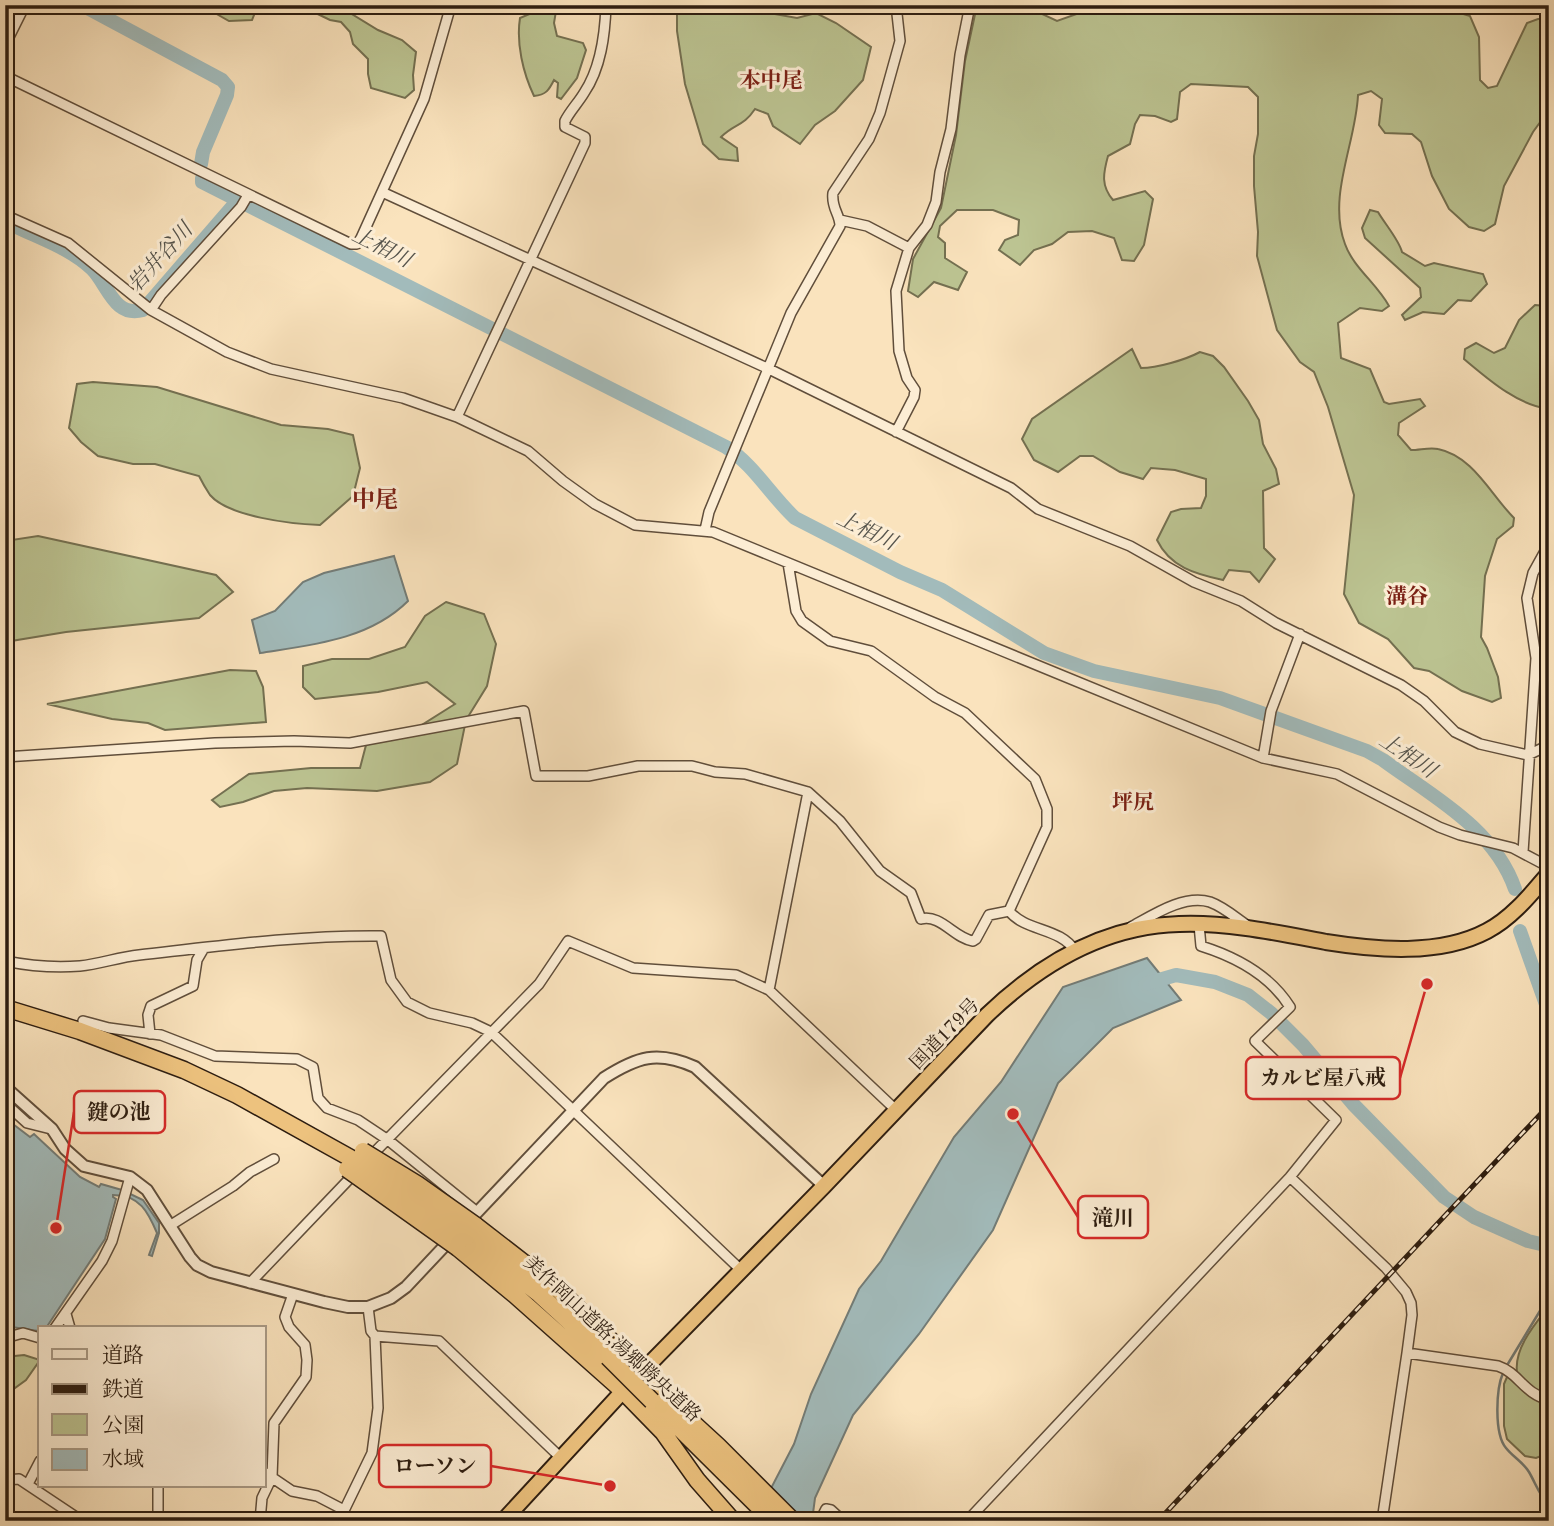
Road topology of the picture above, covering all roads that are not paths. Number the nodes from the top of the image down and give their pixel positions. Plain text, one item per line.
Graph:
1 (25, 5) edge
2 (452, 5) edge
3 (606, 5) edge
4 (896, 5) edge
5 (970, 5) edge
6 (5, 45) edge
7 (5, 76) edge
8 (382, 192) junction
9 (245, 201) junction
10 (5, 215) edge
11 (840, 220) junction
12 (909, 248) junction
13 (530, 260) junction
14 (148, 307) junction
15 (769, 369) junction
16 (457, 417) junction
17 (896, 432) junction
18 (705, 530) junction
19 (1549, 544) edge
20 (788, 563) junction
21 (1300, 634) junction
22 (1549, 746) edge
23 (1528, 755) junction
24 (5, 757) edge
25 (1264, 758) junction
26 (807, 792) junction
27 (1523, 852) junction
28 (1549, 867) edge
29 (1549, 873) edge
30 (1009, 911) junction
31 (1199, 925) junction
32 (1252, 929) junction
33 (1124, 932) junction
34 (204, 948) junction
35 (1075, 951) junction
36 (5, 961) edge
37 (769, 990) junction
38 (5, 1008) edge
39 (5, 1017) edge
40 (83, 1021) dead end
41 (491, 1032) junction
42 (150, 1034) junction
43 (5, 1087) edge
44 (5, 1103) edge
45 (572, 1110) junction
46 (897, 1111) junction
47 (273, 1116) junction
48 (52, 1129) junction
49 (387, 1140) junction
50 (274, 1159) dead end
51 (353, 1165) junction
52 (130, 1177) junction
53 (1290, 1177) junction
54 (824, 1186) junction
55 (171, 1225) junction
56 (464, 1234) junction
57 (741, 1270) junction
58 (250, 1283) junction
59 (293, 1294) junction
60 (368, 1307) junction
61 (66, 1314) junction
62 (57, 1326) edge
63 (69, 1326) edge
64 (375, 1336) junction
65 (38, 1337) edge
66 (5, 1338) edge
67 (1407, 1353) junction
68 (643, 1373) junction
69 (623, 1391) junction
70 (1549, 1400) edge
71 (561, 1458) junction
72 (38, 1465) edge
73 (268, 1475) edge
74 (5, 1480) edge
75 (28, 1484) junction
76 (158, 1488) edge
77 (265, 1488) edge
78 (752, 1489) junction
79 (344, 1510) junction
80 (82, 1521) edge
81 (161, 1521) edge
82 (260, 1521) edge
83 (339, 1521) edge
84 (503, 1521) edge
85 (733, 1521) edge
86 (773, 1521) edge
87 (793, 1521) edge
88 (820, 1521) edge
89 (843, 1521) edge
90 (967, 1521) edge
91 (1382, 1521) edge

1 - 6 street
2 - 8 street
3 - 13 street
4 - 11 street
5 - 12 street
7 - 9 street
8 - 9 street
8 - 13 street
9 - 14 street
10 - 14 street
11 - 12 street
11 - 15 street
12 - 17 street
13 - 15 street
13 - 16 street
14 - 16 street
15 - 17 street
15 - 18 street
16 - 18 street
17 - 21 street
18 - 20 street
19 - 23 street
20 - 25 street
20 - 30 street
21 - 23 street
21 - 25 street
22 - 23 street
23 - 27 street
24 - 26 street
25 - 27 street
26 - 30 street
26 - 37 street
27 - 28 street
29 - 32 highway, 国道179号
30 - 35 street
31 - 32 highway, 国道179号
31 - 33 highway, 国道179号
31 - 53 street
32 - 33 street
33 - 35 highway, 国道179号
34 - 36 street
34 - 41 street
34 - 42 street
35 - 46 highway, 国道179号
37 - 41 street
37 - 46 street
38 - 47 highway, 美作岡山道路;湯郷勝央道路
39 - 47 highway, 美作岡山道路;湯郷勝央道路
40 - 42 street
41 - 45 street
41 - 49 street
42 - 49 street
43 - 48 street
44 - 48 street
45 - 54 street
45 - 56 street
45 - 57 street
46 - 54 highway, 国道179号
47 - 51 highway, 美作岡山道路;湯郷勝央道路
48 - 52 street
49 - 51 street
49 - 56 street
50 - 55 street
51 - 56 highway, 美作岡山道路;湯郷勝央道路, bridge
51 - 56 street
51 - 58 street
52 - 55 street
52 - 61 street
53 - 67 street
53 - 90 street
54 - 57 highway, 国道179号
55 - 58 street
56 - 60 street
56 - 68 highway
56 - 69 highway
56 - 78 highway, 美作岡山道路;湯郷勝央道路, bridge
57 - 68 highway, 国道179号
58 - 59 street
59 - 60 street
59 - 73 street
60 - 64 street
61 - 62 street
61 - 63 street
64 - 71 street
64 - 79 street
65 - 66 street
67 - 70 street
67 - 91 street
68 - 69 highway, 国道179号
68 - 78 highway
69 - 71 highway, 国道179号
69 - 85 highway
71 - 84 highway, 国道179号
72 - 75 street
73 - 79 street
74 - 75 street
75 - 80 street
76 - 81 street
77 - 82 street
78 - 86 highway, 美作岡山道路;湯郷勝央道路
78 - 87 highway
79 - 83 street
88 - 89 street

